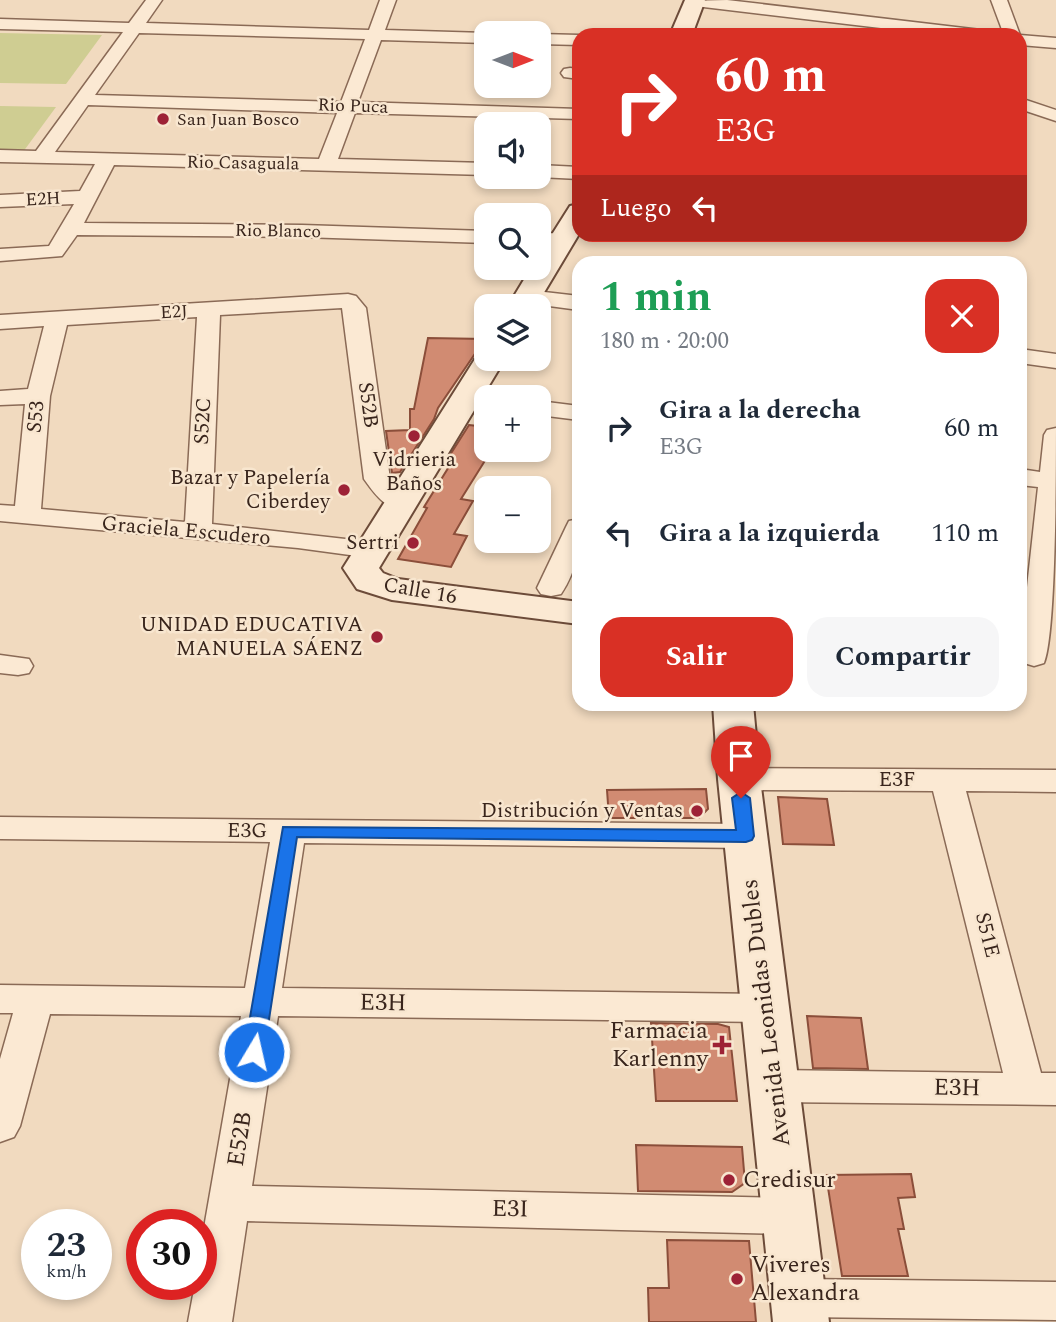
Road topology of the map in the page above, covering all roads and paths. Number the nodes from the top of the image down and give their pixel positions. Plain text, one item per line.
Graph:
1 (154, 0) edge
2 (388, 0) edge
3 (695, 0) edge
4 (999, 0) edge
5 (761, 8) junction
6 (0, 24) edge
7 (133, 28) junction
8 (684, 28) edge
9 (816, 28) edge
10 (924, 28) edge
11 (1009, 28) edge
12 (375, 34) junction
13 (474, 38) edge
14 (551, 39) edge
15 (572, 40) edge
16 (1027, 41) edge
17 (1056, 43) edge
18 (85, 100) junction
19 (347, 106) junction
20 (1027, 106) edge
21 (572, 114) edge
22 (1056, 116) edge
23 (1027, 121) edge
24 (1056, 122) edge
25 (0, 156) edge
26 (43, 157) junction
27 (107, 160) junction
28 (326, 165) junction
29 (474, 169) edge
30 (551, 172) edge
31 (572, 173) edge
32 (87, 197) junction
33 (0, 201) edge
34 (572, 219) edge
35 (70, 229) junction
36 (474, 237) edge
37 (551, 239) edge
38 (0, 255) edge
39 (348, 301) joint
40 (551, 302) edge
41 (572, 303) edge
42 (209, 310) junction
43 (57, 319) junction
44 (0, 321) edge
45 (1027, 357) edge
46 (1056, 360) edge
47 (38, 396) junction
48 (0, 398) edge
49 (474, 402) edge
50 (551, 410) edge
51 (572, 413) edge
52 (1056, 435) edge
53 (1027, 478) edge
54 (1052, 481) junction
55 (401, 502) junction
56 (13, 515) edge
57 (198, 532) junction
58 (572, 558) edge
59 (366, 559) junction
60 (565, 590) edge
61 (572, 612) edge
62 (1037, 657) edge
63 (734, 711) edge
64 (739, 779) junction
65 (947, 780) junction
66 (1056, 781) edge
67 (0, 828) edge
68 (289, 831) junction
69 (746, 836) junction
70 (18, 999) edge
71 (262, 1002) junction
72 (765, 1008) junction
73 (774, 1086) junction
74 (1041, 1089) edge
75 (0, 1126) edge
76 (229, 1203) junction
77 (790, 1216) junction
78 (1056, 1301) edge
79 (800, 1310) edge
80 (210, 1322) edge

1 - 7 street
2 - 12 street
3 - 5 street
3 - 8 main road
4 - 11 street
5 - 9 street
5 - 10 street
6 - 7 street
7 - 12 street
7 - 18 street
12 - 13 street
12 - 19 street
14 - 15 street
16 - 17 street
18 - 19 street, Rio Puca
18 - 26 street
19 - 21 street, Rio Puca
19 - 28 street
20 - 22 street
23 - 24 street
25 - 26 street, Rio Casaguala
26 - 27 street, Rio Casaguala
27 - 28 street, Rio Casaguala
27 - 32 street
28 - 29 street, Rio Casaguala
30 - 31 street
32 - 33 street, E2H
32 - 35 street
34 - 37 main road
35 - 36 street, Rio Blanco
35 - 38 street
39 - 42 street, E2J
39 - 55 street, S52B
40 - 41 street
42 - 43 street, E2J
42 - 57 street, S52C
43 - 44 street, E2J
43 - 47 street, S53
45 - 46 street
47 - 48 street
47 - 56 street, S53
49 - 55 main road
50 - 51 street
52 - 54 street
53 - 54 street
54 - 62 street
55 - 59 main road
56 - 57 street, Graciela Escudero
57 - 59 street, Graciela Escudero
58 - 60 street
59 - 60 main road, Calle 16
59 - 61 main road, Calle 16
63 - 64 main road, Avenida Leonidas Dubles
64 - 65 street, E3F
64 - 69 main road, Avenida Leonidas Dubles
65 - 66 street, E3F
65 - 74 street, S51E
67 - 68 street, E3G
68 - 69 street, E3G
68 - 71 street, E52B
69 - 72 main road, Avenida Leonidas Dubles
70 - 71 street, E3H
70 - 75 street
71 - 72 street, E3H
71 - 76 street, E52B
72 - 73 main road, Avenida Leonidas Dubles
73 - 74 street, E3H
73 - 77 main road, Avenida Leonidas Dubles
76 - 77 street, E3I
76 - 80 street, E52B
77 - 79 main road, Avenida Leonidas Dubles
78 - 79 street

